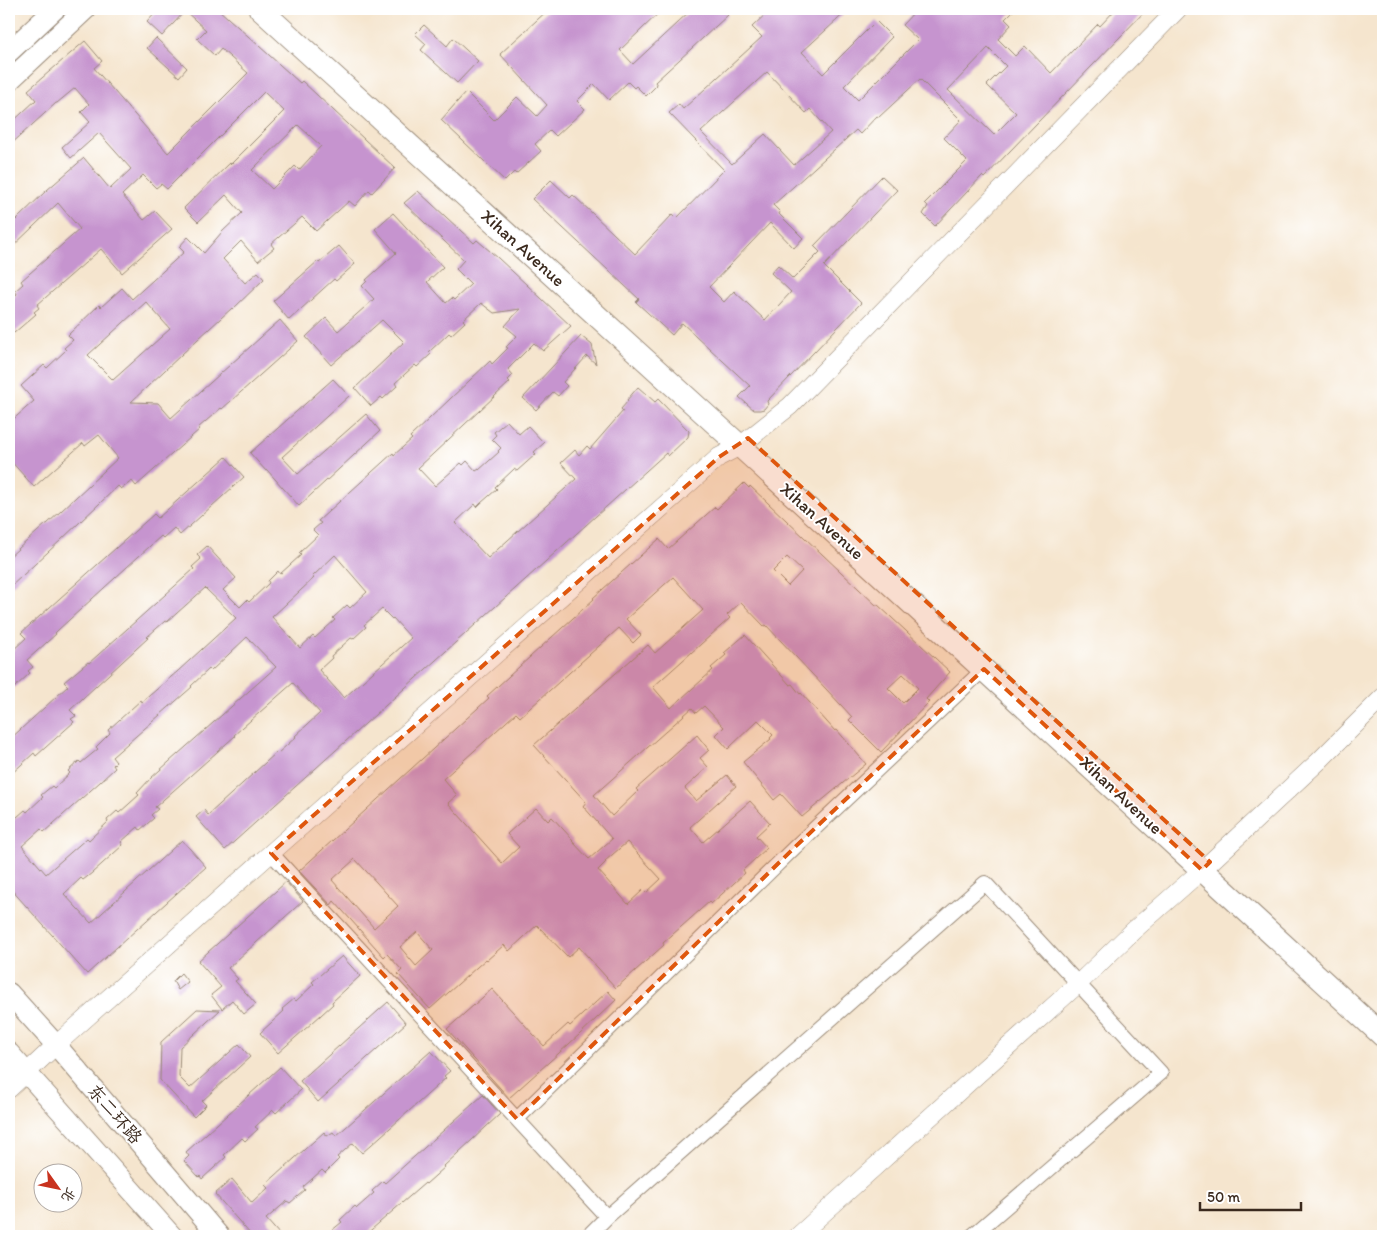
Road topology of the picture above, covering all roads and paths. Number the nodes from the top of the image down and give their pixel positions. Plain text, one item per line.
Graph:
1 (55, 9) edge
2 (86, 9) edge
3 (260, 9) edge
4 (276, 9) edge
5 (1178, 9) edge
6 (9, 52) edge
7 (9, 81) edge
8 (744, 442) junction
9 (984, 670) junction
10 (1383, 697) edge
11 (271, 854) junction
12 (1206, 866) junction
13 (1078, 984) junction
14 (9, 993) edge
15 (1383, 1021) edge
16 (1383, 1036) edge
17 (56, 1045) junction
18 (9, 1053) edge
19 (26, 1073) junction
20 (9, 1089) edge
21 (517, 1119) junction
22 (608, 1217) junction
23 (172, 1236) edge
24 (219, 1236) edge
25 (588, 1236) edge
26 (798, 1236) edge
27 (972, 1236) edge

1 - 6 main road
2 - 7 main road
3 - 8 main road, Xihan Avenue
4 - 8 main road, Xihan Avenue
5 - 8 street
8 - 9 main road, Xihan Avenue
8 - 11 street
8 - 12 main road, Xihan Avenue
9 - 12 main road, Xihan Avenue
9 - 21 street
10 - 12 street
11 - 17 street
11 - 21 street
12 - 13 street
12 - 15 main road, Xihan Avenue
12 - 16 main road, Xihan Avenue
13 - 22 street
13 - 26 street
13 - 27 street
14 - 17 main road, 东二环路
17 - 19 street
17 - 24 main road, 东二环路
18 - 19 main road
19 - 20 street
19 - 23 main road
21 - 22 street
22 - 25 street

